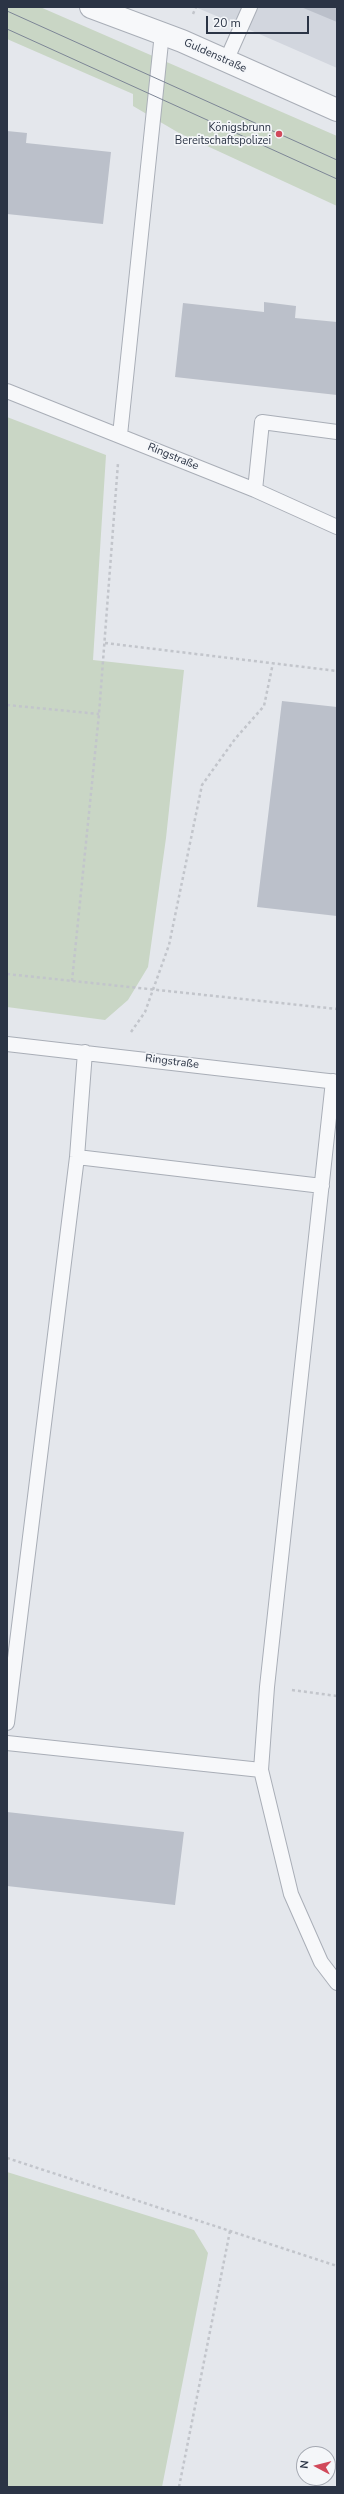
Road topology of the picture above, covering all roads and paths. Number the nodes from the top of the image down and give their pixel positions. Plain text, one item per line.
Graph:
1 (91, 7) edge
2 (250, 7) edge
3 (162, 33) junction
4 (226, 61) junction
5 (337, 110) edge
6 (7, 391) edge
7 (337, 432) edge
8 (120, 435) junction
9 (255, 490) junction
10 (337, 527) edge
11 (105, 643) junction
12 (273, 663) junction
13 (337, 671) edge
14 (7, 705) edge
15 (99, 714) junction
16 (7, 974) edge
17 (72, 981) junction
18 (154, 990) junction
19 (337, 1009) edge
20 (129, 1035) dead end
21 (7, 1044) edge
22 (85, 1052) junction
23 (335, 1081) edge
24 (77, 1157) junction
25 (322, 1186) junction
26 (267, 1688) junction
27 (337, 1696) edge
28 (7, 1724) edge
29 (7, 1743) edge
30 (261, 1770) junction
31 (337, 1982) edge
32 (7, 2158) edge
33 (230, 2231) junction
34 (337, 2266) edge
35 (179, 2487) edge

1 - 3 street, Guldenstraße
2 - 4 lane
3 - 4 street, Guldenstraße
3 - 8 lane
4 - 5 street, Guldenstraße
6 - 8 lane, Ringstraße
7 - 9 lane
8 - 9 lane, Ringstraße
8 - 11 path
9 - 10 lane, Ringstraße
11 - 12 path
11 - 15 path
12 - 13 path
12 - 18 path
14 - 15 path
15 - 17 path
16 - 17 path
17 - 18 path
18 - 19 path
18 - 20 path
21 - 22 lane, Ringstraße
22 - 23 lane, Ringstraße
22 - 24 lane
23 - 25 lane
24 - 25 lane
24 - 28 lane
25 - 26 lane
26 - 27 path
26 - 30 lane
29 - 30 lane
30 - 31 lane
32 - 33 path
33 - 34 path
33 - 35 path

